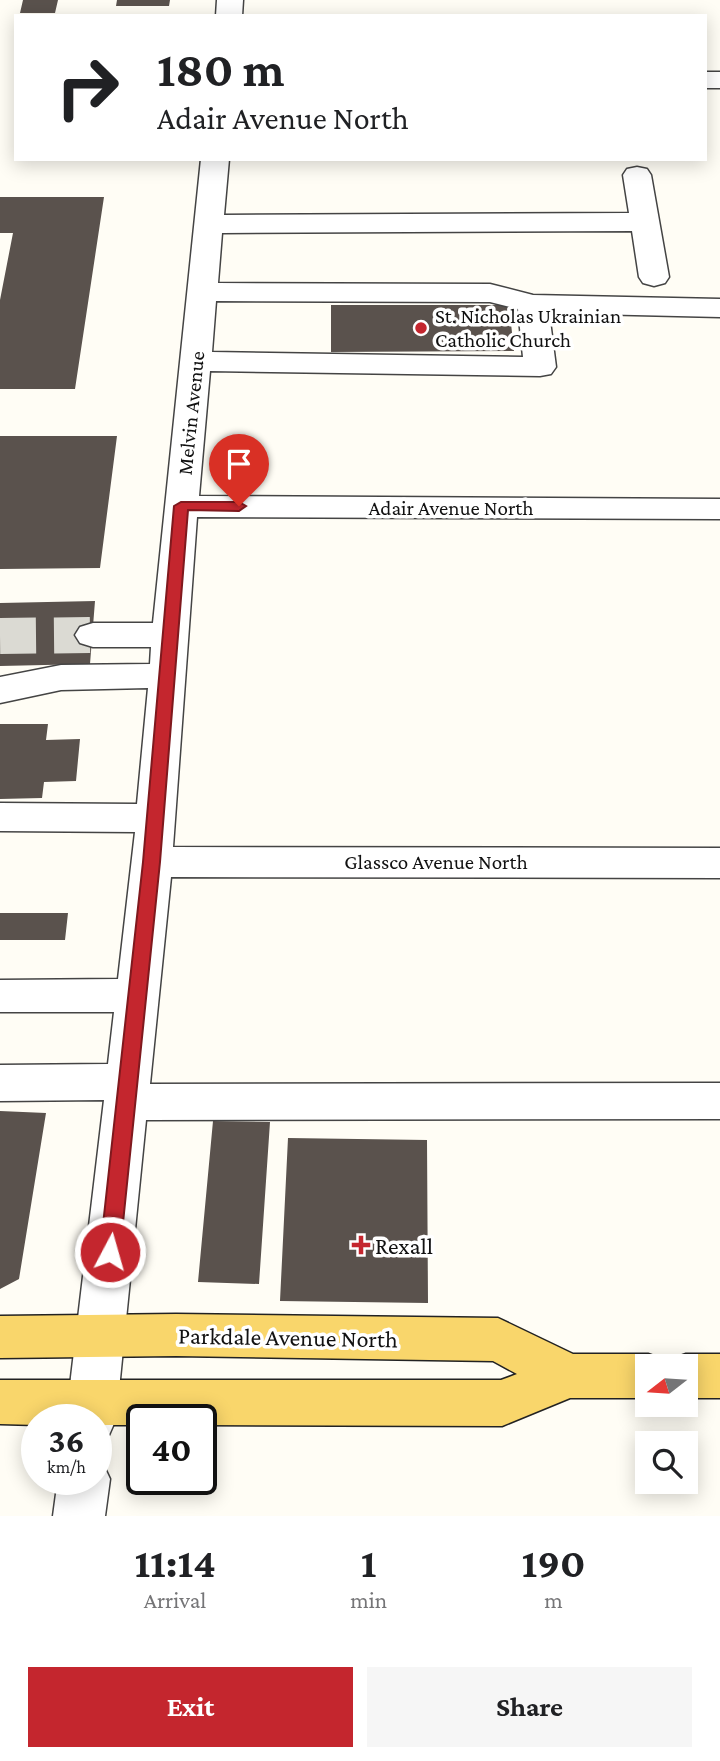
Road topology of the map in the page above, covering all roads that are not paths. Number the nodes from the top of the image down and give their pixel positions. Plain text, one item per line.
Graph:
1 (215, 161) edge
2 (637, 175) dead end
3 (645, 222) junction
4 (210, 224) junction
5 (654, 277) dead end
6 (203, 292) junction
7 (533, 304) junction
8 (720, 308) edge
9 (196, 361) junction
10 (181, 506) junction
11 (720, 509) edge
12 (93, 635) tunnel mouth
13 (170, 635) junction
14 (167, 676) junction
15 (0, 690) edge
16 (0, 817) edge
17 (155, 818) junction
18 (152, 862) junction
19 (720, 863) edge
20 (137, 995) junction
21 (0, 996) edge
22 (0, 1083) edge
23 (126, 1092) junction
24 (720, 1101) edge
25 (0, 1336) edge
26 (100, 1336) junction
27 (568, 1376) junction
28 (635, 1376) edge
29 (698, 1376) edge
30 (720, 1376) edge
31 (0, 1402) edge
32 (21, 1404) edge
33 (92, 1404) edge
34 (112, 1411) edge
35 (82, 1495) edge
36 (79, 1516) edge

1 - 4 street, Melvin Avenue
2 - 3 street
3 - 4 street
3 - 5 street
4 - 6 street, Melvin Avenue
6 - 7 street
6 - 9 street, Melvin Avenue
7 - 8 street
7 - 9 street
9 - 10 street, Melvin Avenue
10 - 11 street, Adair Avenue North
10 - 13 street, Melvin Avenue
12 - 13 street
13 - 14 street, Melvin Avenue
14 - 15 street
14 - 17 street, Melvin Avenue
16 - 17 street
17 - 18 street, Melvin Avenue
18 - 19 street, Glassco Avenue North
18 - 20 street, Melvin Avenue
20 - 21 street
20 - 23 street, Melvin Avenue
22 - 23 street
23 - 24 street
23 - 26 street, Melvin Avenue
25 - 26 main road, Parkdale Avenue North
26 - 27 main road, Parkdale Avenue North
26 - 33 street, Melvin Avenue
27 - 28 main road, Parkdale Avenue North
27 - 34 main road, Parkdale Avenue North
29 - 30 main road
31 - 32 main road, Parkdale Avenue North
35 - 36 street

